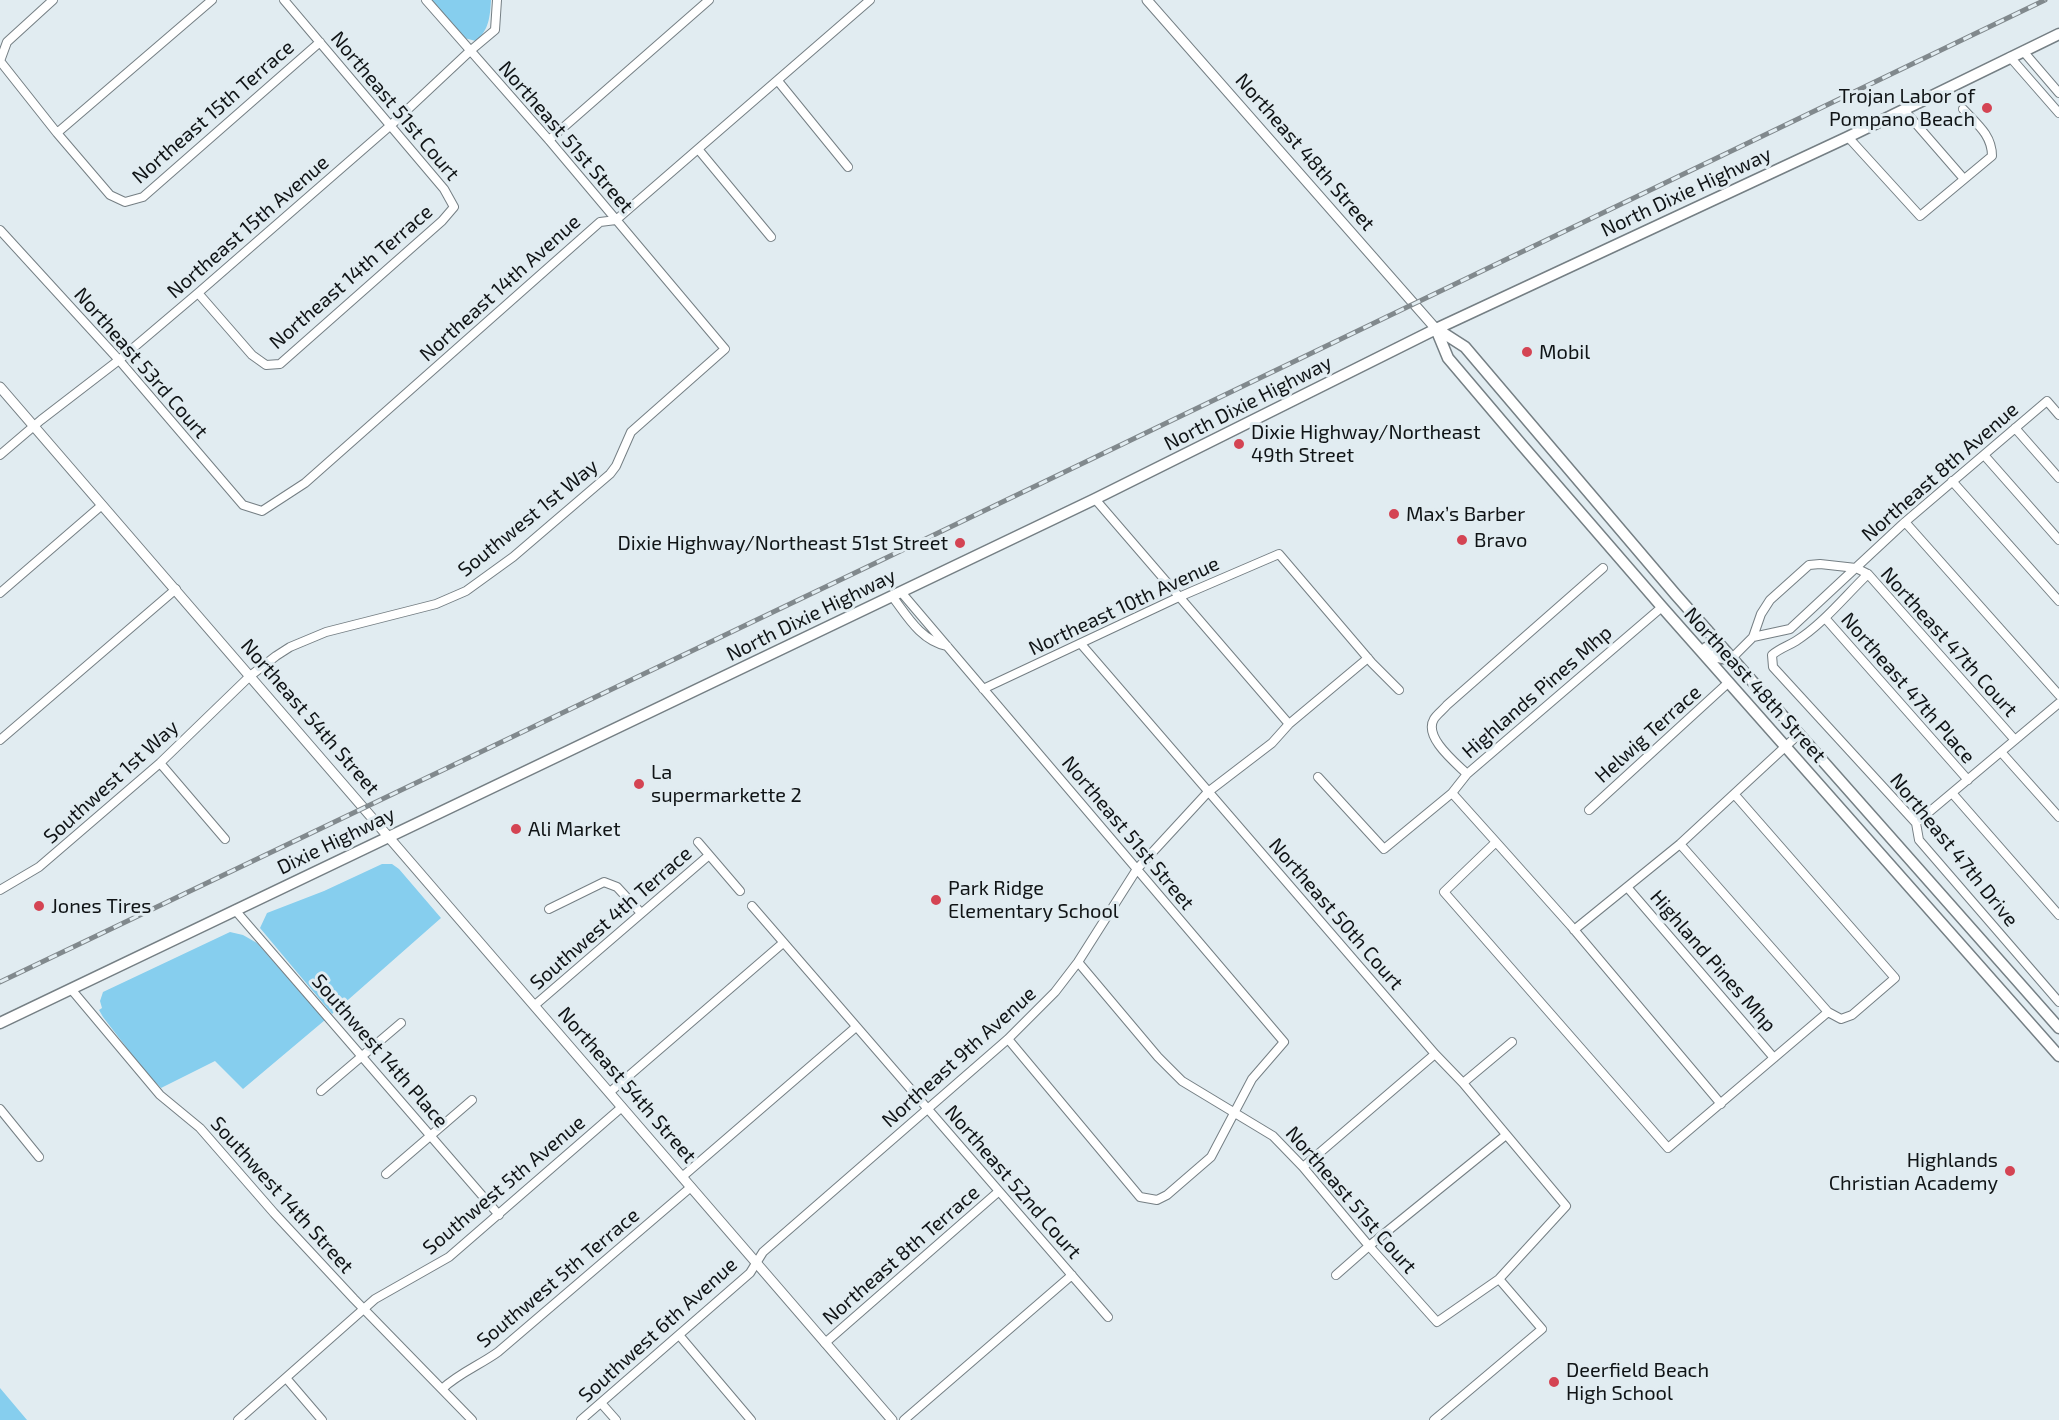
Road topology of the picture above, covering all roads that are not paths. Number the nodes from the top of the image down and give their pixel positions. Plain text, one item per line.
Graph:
1 (53, 0) edge
2 (212, 0) edge
3 (284, 0) edge
4 (426, 0) edge
5 (497, 0) edge
6 (709, 0) edge
7 (870, 0) edge
8 (1147, 0) edge
9 (2059, 34) edge
10 (320, 42) junction
11 (470, 51) junction
12 (2023, 51) junction
13 (2010, 57) junction
14 (0, 61) edge
15 (778, 81) junction
16 (2059, 93) edge
17 (1963, 109) dead end
18 (1904, 110) junction
19 (2059, 113) edge
20 (391, 125) junction
21 (57, 133) junction
22 (1848, 137) junction
23 (549, 140) junction
24 (698, 149) junction
25 (848, 167) dead end
26 (1964, 179) junction
27 (454, 207) joint
28 (616, 220) junction
29 (0, 230) edge
30 (771, 237) dead end
31 (198, 293) junction
32 (1436, 328) junction
33 (725, 349) joint
34 (119, 360) junction
35 (0, 387) edge
36 (2059, 415) edge
37 (38, 423) junction
38 (2015, 428) junction
39 (0, 455) edge
40 (1984, 455) junction
41 (2059, 478) edge
42 (1952, 481) junction
43 (1095, 499) junction
44 (102, 505) junction
45 (262, 512) joint
46 (1905, 522) junction
47 (2059, 540) edge
48 (1603, 568) dead end
49 (1856, 568) junction
50 (1868, 574) junction
51 (1646, 588) junction
52 (176, 589) junction
53 (0, 593) edge
54 (896, 594) junction
55 (1179, 597) junction
56 (2059, 601) edge
57 (1662, 607) junction
58 (1825, 618) junction
59 (1753, 637) junction
60 (1081, 644) junction
61 (1368, 658) junction
62 (1732, 658) junction
63 (1773, 667) joint
64 (250, 676) junction
65 (1729, 682) junction
66 (983, 689) junction
67 (1399, 690) dead end
68 (2059, 695) edge
69 (2059, 703) edge
70 (1289, 724) junction
71 (1799, 734) junction
72 (0, 740) edge
73 (2015, 740) junction
74 (1786, 747) junction
75 (2001, 752) junction
76 (160, 763) junction
77 (1467, 774) junction
78 (1318, 777) dead end
79 (1968, 780) junction
80 (1208, 792) junction
81 (1452, 793) junction
82 (1952, 793) junction
83 (1734, 795) junction
84 (453, 805) joint
85 (1588, 810) dead end
86 (2059, 817) edge
87 (1916, 823) junction
88 (389, 836) junction
89 (225, 839) dead end
90 (1496, 842) junction
91 (698, 843) dead end
92 (1680, 844) junction
93 (708, 856) junction
94 (1137, 869) junction
95 (1627, 887) junction
96 (0, 890) edge
97 (740, 891) dead end
98 (752, 906) dead end
99 (549, 909) dead end
100 (235, 910) junction
101 (641, 913) junction
102 (2059, 915) edge
103 (1574, 930) junction
104 (783, 943) junction
105 (1078, 963) junction
106 (71, 989) junction
107 (2059, 1002) edge
108 (535, 1005) junction
109 (1828, 1012) junction
110 (0, 1023) edge
111 (402, 1023) dead end
112 (856, 1027) junction
113 (2059, 1028) edge
114 (1008, 1040) junction
115 (1512, 1042) dead end
116 (1435, 1054) junction
117 (362, 1056) junction
118 (2059, 1056) edge
119 (1774, 1058) junction
120 (1463, 1083) junction
121 (321, 1091) dead end
122 (610, 1092) junction
123 (472, 1100) dead end
124 (1721, 1104) junction
125 (622, 1107) junction
126 (0, 1109) edge
127 (928, 1109) junction
128 (1235, 1113) junction
129 (431, 1135) junction
130 (1506, 1135) junction
131 (39, 1157) dead end
132 (1303, 1167) junction
133 (386, 1174) dead end
134 (682, 1177) junction
135 (691, 1186) junction
136 (998, 1192) junction
137 (499, 1215) junction
138 (1369, 1246) junction
139 (755, 1263) junction
140 (1072, 1275) junction
141 (1336, 1275) dead end
142 (1499, 1279) junction
143 (364, 1309) junction
144 (1108, 1317) dead end
145 (679, 1335) junction
146 (825, 1343) junction
147 (286, 1378) junction
148 (442, 1389) junction
149 (601, 1403) junction
150 (238, 1420) edge
151 (322, 1420) edge
152 (472, 1420) edge
153 (581, 1420) edge
154 (616, 1420) edge
155 (752, 1420) edge
156 (892, 1420) edge
157 (904, 1420) edge
158 (1434, 1420) edge

1 - 14 street
2 - 21 street
3 - 10 street, Northeast 51st Court
4 - 11 street, Northeast 51st Street
5 - 11 street, Northeast 15th Avenue
6 - 23 street
7 - 15 street, Northeast 14th Avenue
8 - 32 street, Northeast 48th Street
9 - 12 main road, North Dixie Highway
10 - 20 street, Northeast 51st Court
10 - 21 street, Northeast 15th Terrace
11 - 20 street, Northeast 15th Avenue
11 - 23 street, Northeast 51st Street
12 - 13 main road, North Dixie Highway
12 - 16 street
13 - 18 main road, North Dixie Highway
13 - 19 street
14 - 21 street
15 - 24 street, Northeast 14th Avenue
15 - 25 street
17 - 26 street
18 - 22 main road, North Dixie Highway
18 - 26 street
20 - 27 street, Northeast 51st Court
20 - 31 street, Northeast 15th Avenue
22 - 26 street
22 - 32 main road, North Dixie Highway
23 - 28 street, Northeast 51st Street
24 - 28 street, Northeast 14th Avenue
24 - 30 street
27 - 31 street, Northeast 14th Terrace
28 - 33 street, Northeast 51st Street
28 - 45 street, Northeast 14th Avenue
29 - 34 street, Northeast 53rd Court
31 - 34 street, Northeast 15th Avenue
32 - 43 main road, North Dixie Highway
32 - 51 main road, Northeast 48th Street
32 - 62 main road, Northeast 48th Street
33 - 64 street, Southwest 1st Way
34 - 37 street, Northeast 15th Avenue
34 - 45 street, Northeast 53rd Court
35 - 37 street, Northeast 54th Street
36 - 38 street, Northeast 8th Avenue
37 - 39 street, Northeast 15th Avenue
37 - 44 street, Northeast 54th Street
38 - 40 street, Northeast 8th Avenue
38 - 41 street
40 - 42 street, Northeast 8th Avenue
40 - 47 street
42 - 46 street, Northeast 8th Avenue
42 - 56 street
43 - 54 main road, North Dixie Highway
43 - 55 street
44 - 52 street, Northeast 54th Street
44 - 53 street
46 - 49 street, Northeast 8th Avenue
46 - 68 street
48 - 77 street, Highlands Pines Mhp
49 - 50 street, Northeast 47th Court
49 - 59 street, Northeast 8th Avenue
49 - 59 street, Northeast 8th Avenue
50 - 58 street, Northeast 8th Avenue
50 - 73 street, Northeast 47th Court
51 - 57 main road, Northeast 48th Street
51 - 62 main road
52 - 64 street, Northeast 54th Street
52 - 72 street
54 - 66 street, Northeast 51st Street
54 - 84 main road, North Dixie Highway
55 - 60 street, Northeast 10th Avenue
55 - 61 street, Northeast 10th Avenue
55 - 70 street
57 - 65 main road, Northeast 48th Street
57 - 77 street, Highlands Pines Mhp
58 - 63 street, Northeast 8th Avenue
58 - 79 street, Northeast 47th Place
59 - 62 street, Northeast 8th Avenue
60 - 66 street, Northeast 10th Avenue
60 - 80 street, Northeast 50th Court
61 - 67 street
61 - 70 street, Northeast 9th Avenue
62 - 71 main road, Northeast 48th Street
63 - 87 street, Northeast 47th Drive
64 - 76 street, Southwest 1st Way
64 - 88 street, Northeast 54th Street
65 - 74 main road, Northeast 48th Street
65 - 85 street, Helwig Terrace
66 - 94 street, Northeast 51st Street
69 - 73 street
70 - 80 street, Northeast 9th Avenue
71 - 74 street
71 - 113 main road, Northeast 48th Street
73 - 75 street
74 - 83 street
74 - 118 main road, Northeast 48th Street
75 - 79 street
75 - 86 street
76 - 89 street
76 - 96 street, Southwest 1st Way
77 - 81 street
78 - 81 street
79 - 82 street
80 - 94 street, Northeast 9th Avenue
80 - 116 street, Northeast 50th Court
81 - 90 street
82 - 87 street
82 - 102 street, Northeast 47th Place
83 - 92 street
83 - 109 street
84 - 88 main road, Dixie Highway
87 - 107 street, Northeast 47th Drive
88 - 100 main road, Dixie Highway
88 - 108 street, Northeast 54th Street
90 - 103 street
90 - 124 street
91 - 93 street
92 - 95 street
92 - 109 street
93 - 97 street
93 - 101 street, Southwest 4th Terrace
94 - 105 street, Northeast 9th Avenue
94 - 128 street, Northeast 51st Street
95 - 103 street
95 - 119 street, Highland Pines Mhp
98 - 104 street, Northeast 52nd Court
99 - 101 street
100 - 106 main road, Dixie Highway
100 - 117 street, Southwest 14th Place
101 - 108 street, Southwest 4th Terrace
103 - 124 street
104 - 112 street, Northeast 52nd Court
104 - 122 street
105 - 114 street, Northeast 9th Avenue
105 - 128 street, Northeast 51st Court
106 - 110 main road, Dixie Highway
106 - 143 street, Southwest 14th Street
108 - 122 street, Northeast 54th Street
109 - 119 street
111 - 117 street
112 - 127 street, Northeast 52nd Court
112 - 134 street
114 - 127 street, Northeast 9th Avenue
114 - 128 street
115 - 120 street
116 - 120 street, Northeast 50th Court
116 - 132 street
117 - 121 street
117 - 129 street, Southwest 14th Place
119 - 124 street
120 - 130 street, Northeast 50th Court
122 - 125 street, Northeast 54th Street
123 - 129 street
125 - 134 street, Northeast 54th Street
125 - 137 street, Southwest 5th Avenue
126 - 131 street
127 - 136 street, Northeast 52nd Court
127 - 139 street, Northeast 9th Avenue
128 - 132 street, Northeast 51st Court
129 - 133 street
129 - 137 street, Southwest 14th Place
130 - 138 street
130 - 142 street, Northeast 50th Court
132 - 138 street, Northeast 51st Court
134 - 135 street, Northeast 54th Street
135 - 139 street, Northeast 54th Street
135 - 148 street, Southwest 5th Terrace
136 - 140 street, Northeast 52nd Court
136 - 146 street, Northeast 8th Terrace
137 - 143 street, Southwest 5th Avenue
138 - 141 street
138 - 142 street, Northeast 51st Court
139 - 145 street, Southwest 6th Avenue
139 - 146 street, Northeast 54th Street
140 - 144 street, Northeast 52nd Court
140 - 157 street
142 - 158 street
143 - 147 street, Southwest 5th Avenue
143 - 148 street, Southwest 14th Street
145 - 149 street, Southwest 6th Avenue
145 - 155 street
146 - 156 street, Northeast 54th Street
147 - 150 street, Southwest 5th Avenue
147 - 151 street
148 - 152 street, Southwest 14th Street
149 - 153 street, Southwest 6th Avenue
149 - 154 street

